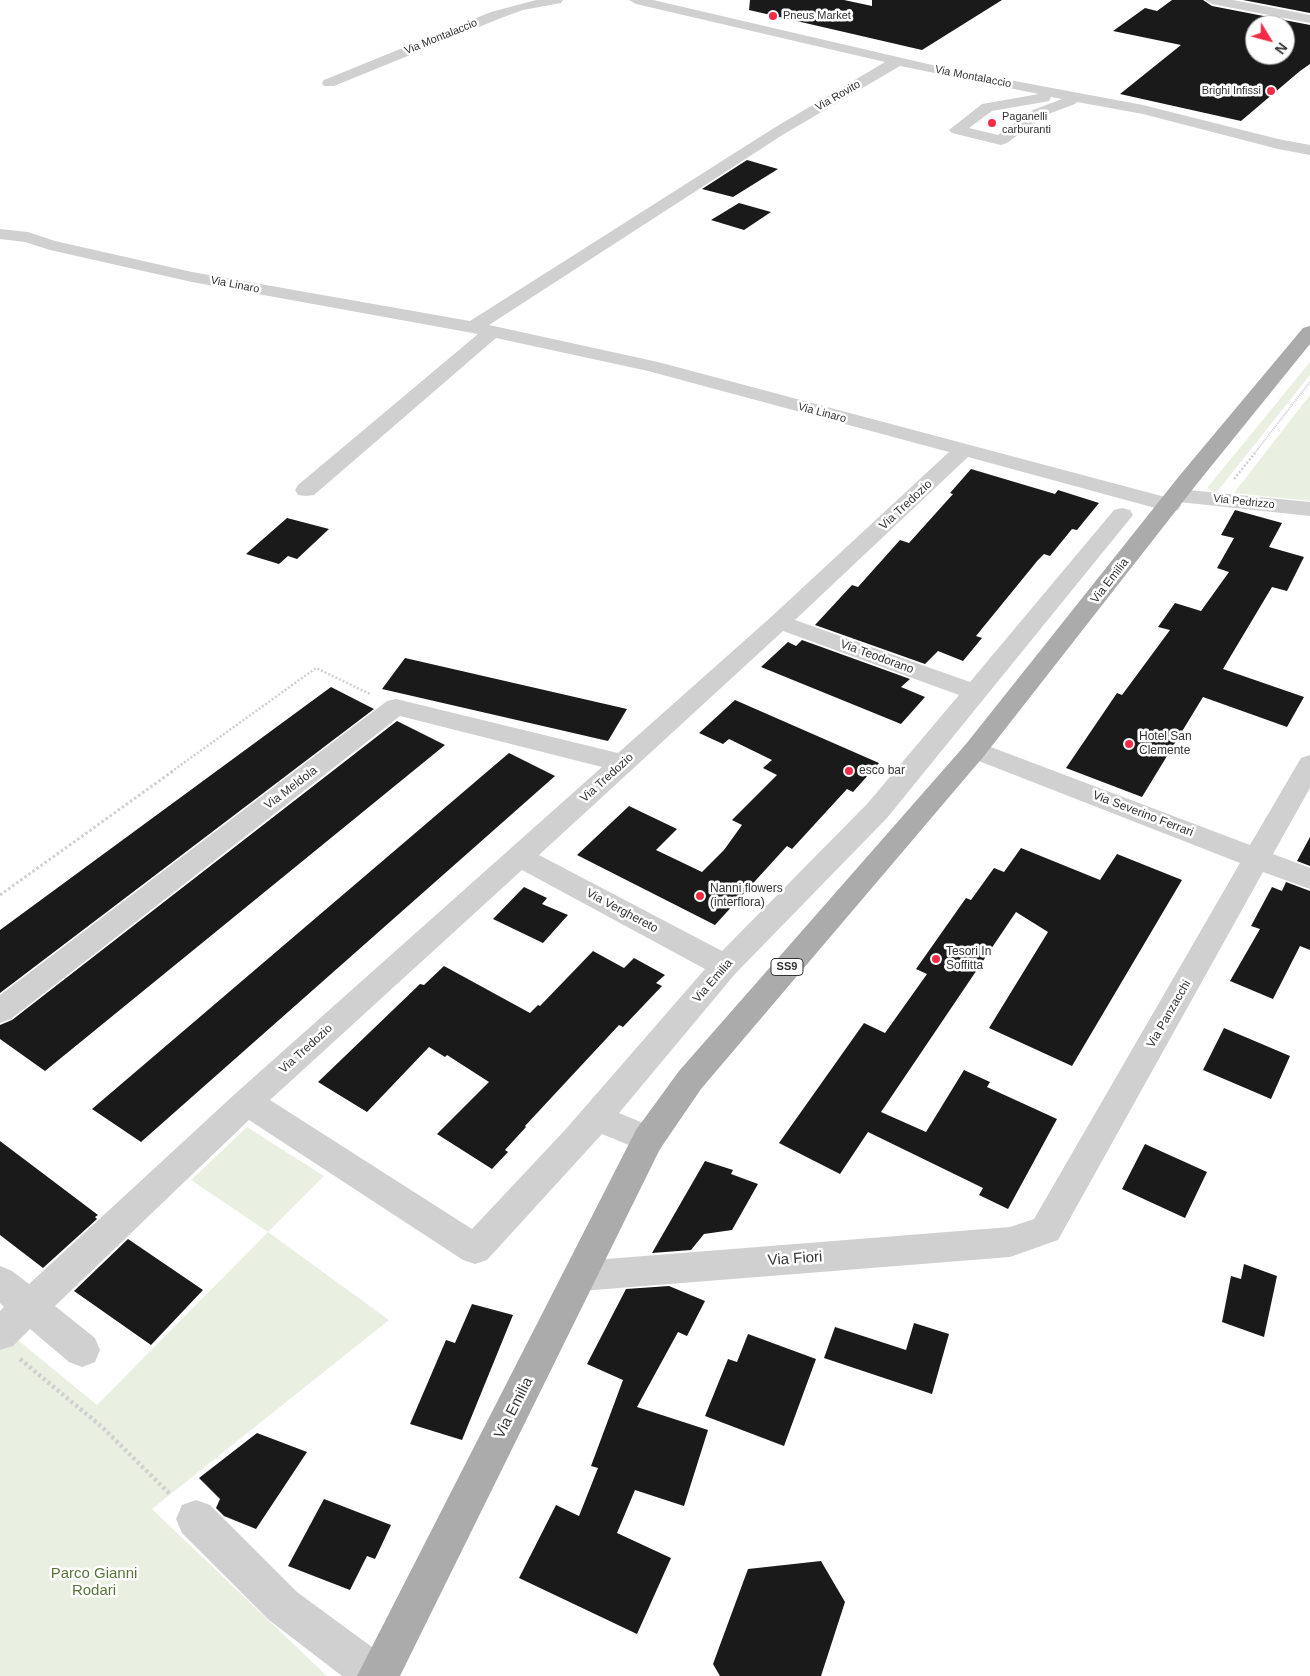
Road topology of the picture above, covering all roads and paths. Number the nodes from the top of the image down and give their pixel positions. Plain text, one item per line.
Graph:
1 (556, 0) edge
2 (636, 0) edge
3 (1212, 0) edge
4 (1310, 19) edge
5 (898, 61) junction
6 (329, 83) dead end
7 (1090, 100) junction
8 (1070, 101) junction
9 (1310, 150) edge
10 (0, 234) edge
11 (483, 329) junction
12 (1310, 332) edge
13 (1310, 382) edge
14 (964, 450) junction
15 (306, 490) dead end
16 (1174, 500) junction
17 (1216, 500) junction
18 (1310, 509) edge
19 (1122, 515) dead end
20 (780, 622) junction
21 (974, 692) junction
22 (396, 707) junction
23 (975, 750) junction
24 (623, 762) junction
25 (1310, 764) edge
26 (877, 812) junction
27 (907, 828) junction
28 (520, 857) junction
29 (1257, 858) junction
30 (1310, 879) edge
31 (0, 895) edge
32 (725, 966) junction
33 (0, 1011) edge
34 (247, 1102) junction
35 (596, 1117) junction
36 (648, 1140) junction
37 (1010, 1242) joint
38 (581, 1276) junction
39 (0, 1282) edge
40 (30, 1306) junction
41 (7, 1344) edge
42 (82, 1350) dead end
43 (196, 1519) joint
44 (377, 1676) edge

1 - 6 street, Via Montalaccio
2 - 5 street, Via Montalaccio
3 - 4 street
5 - 7 street, Via Montalaccio
5 - 11 street, Via Rovito
7 - 8 street
7 - 9 street, Via Montalaccio
8 - 8 street
10 - 11 street, Via Linaro
11 - 14 street, Via Linaro
11 - 15 street
12 - 16 main road, Via Emilia / SS9
13 - 17 path
14 - 16 street, Via Linaro
14 - 20 street, Via Tredozio
16 - 17 street, Via Pedrizzo
16 - 23 main road, Via Emilia / SS9
17 - 18 street, Via Pedrizzo
19 - 21 street, Via Emilia
20 - 21 street, Via Teodorano
20 - 24 street, Via Tredozio
21 - 26 street, Via Emilia
22 - 24 street
22 - 31 path
22 - 33 street, Via Meldola
23 - 27 main road, Via Emilia / SS9
23 - 29 street, Via Severino Ferrari
24 - 28 street, Via Tredozio
25 - 29 street, Via Panzacchi
26 - 27 street
26 - 32 street, Via Emilia
27 - 36 main road, Via Emilia / SS9
28 - 32 street, Via Verghereto
28 - 34 street, Via Tredozio
29 - 30 street, Via Severino Ferrari
29 - 37 street, Via Panzacchi
32 - 35 street, Via Emilia
34 - 35 street
34 - 40 street, Via Tredozio
35 - 36 street
36 - 38 main road, Via Emilia / SS9
37 - 38 street, Via Fiori
38 - 44 main road, Via Emilia / SS9
39 - 40 street
40 - 41 street, Via Tredozio
40 - 42 street
41 - 43 path
43 - 44 street, Via Emilia

